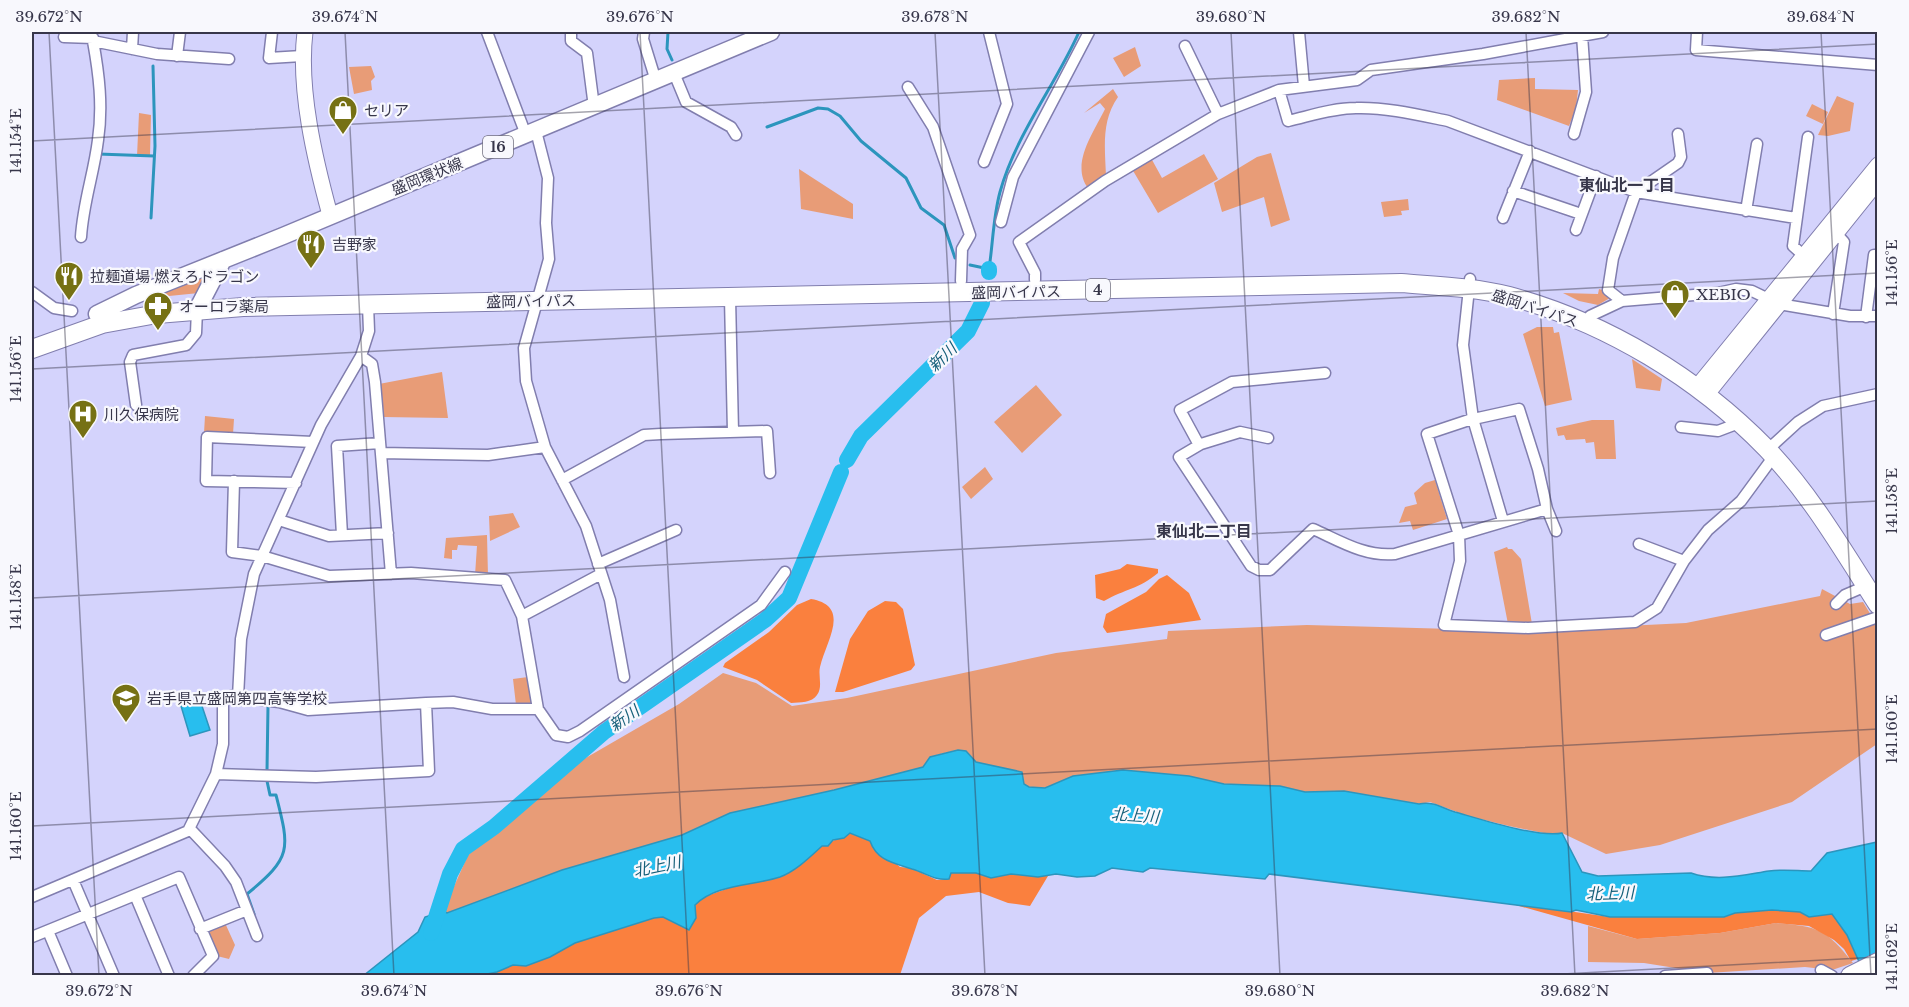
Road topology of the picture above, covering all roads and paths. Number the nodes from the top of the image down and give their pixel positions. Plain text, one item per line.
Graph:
1 (134, 32) edge
2 (180, 32) edge
3 (272, 32) edge
4 (305, 32) edge
5 (487, 32) edge
6 (571, 32) edge
7 (644, 32) edge
8 (771, 32) edge
9 (989, 32) edge
10 (1089, 32) edge
11 (1299, 32) edge
12 (1603, 32) edge
13 (1697, 32) edge
14 (1582, 35) junction
15 (64, 37) dead end
16 (93, 37) edge
17 (1185, 46) dead end
18 (132, 49) junction
19 (177, 56) junction
20 (302, 56) junction
21 (229, 59) dead end
22 (1878, 65) edge
23 (674, 73) junction
24 (656, 81) junction
25 (1304, 86) junction
26 (908, 87) dead end
27 (1280, 90) junction
28 (594, 107) junction
29 (1218, 114) junction
30 (1574, 134) dead end
31 (1678, 134) dead end
32 (534, 135) junction
33 (736, 135) dead end
34 (1808, 137) dead end
35 (1757, 144) dead end
36 (1530, 151) junction
37 (984, 162) dead end
38 (1878, 165) edge
39 (1596, 176) junction
40 (1878, 181) edge
41 (1514, 191) junction
42 (1636, 192) junction
43 (1746, 211) junction
44 (1581, 214) junction
45 (330, 215) junction
46 (1503, 218) dead end
47 (1796, 218) junction
48 (1001, 222) dead end
49 (1576, 230) dead end
50 (1836, 233) junction
51 (81, 237) dead end
52 (1803, 255) junction
53 (1878, 255) edge
54 (224, 260) junction
55 (1035, 280) junction
56 (961, 281) junction
57 (1469, 284) junction
58 (32, 292) edge
59 (541, 292) junction
60 (730, 298) junction
61 (1622, 301) junction
62 (1772, 302) junction
63 (199, 304) junction
64 (368, 305) junction
65 (72, 311) dead end
66 (1833, 314) junction
67 (1590, 316) junction
68 (1878, 316) edge
69 (1866, 317) junction
70 (99, 319) junction
71 (32, 339) edge
72 (32, 349) edge
73 (361, 356) junction
74 (1325, 373) dead end
75 (1705, 387) junction
76 (1878, 393) edge
77 (136, 405) dead end
78 (1473, 419) junction
79 (1739, 423) junction
80 (1681, 427) dead end
81 (733, 432) junction
82 (1268, 438) dead end
83 (313, 442) junction
84 (1199, 445) junction
85 (545, 447) junction
86 (381, 448) junction
87 (1774, 450) junction
88 (770, 473) dead end
89 (562, 480) junction
90 (234, 481) junction
91 (296, 483) junction
92 (1547, 509) junction
93 (279, 520) junction
94 (1503, 521) junction
95 (676, 530) dead end
96 (1556, 531) dead end
97 (388, 533) junction
98 (342, 535) junction
99 (1459, 536) junction
100 (1639, 544) dead end
101 (262, 556) junction
102 (1684, 561) junction
103 (600, 569) junction
104 (785, 572) dead end
105 (391, 574) junction
106 (1859, 589) dead end
107 (1877, 602) edge
108 (1836, 604) dead end
109 (522, 616) junction
110 (1826, 635) dead end
111 (624, 677) dead end
112 (238, 697) junction
113 (426, 703) junction
114 (538, 709) junction
115 (216, 774) junction
116 (188, 831) junction
117 (73, 880) junction
118 (135, 895) junction
119 (32, 897) edge
120 (247, 910) junction
121 (88, 914) junction
122 (200, 929) junction
123 (48, 931) junction
124 (257, 936) dead end
125 (32, 937) edge
126 (1878, 962) edge
127 (1821, 970) dead end
128 (1707, 973) dead end
129 (67, 975) edge
130 (114, 975) edge
131 (170, 975) edge
132 (193, 975) edge
133 (1665, 975) edge
134 (1832, 975) edge
135 (1850, 975) edge

1 - 18 street
2 - 19 street
3 - 20 street
4 - 20 street
5 - 32 street
6 - 28 street
7 - 24 street
8 - 23 main road, 盛岡環状線 / 16
9 - 37 street
10 - 48 street
11 - 25 street
12 - 14 street
13 - 22 street
14 - 25 street
14 - 30 street
15 - 16 street
16 - 18 street
16 - 51 street
17 - 29 street
18 - 19 street
19 - 21 street
20 - 45 street
23 - 24 main road, 盛岡環状線 / 16
23 - 33 street
24 - 28 main road, 盛岡環状線 / 16
25 - 27 street
26 - 56 street
27 - 29 street
27 - 36 street
28 - 32 main road, 盛岡環状線 / 16
29 - 55 street
31 - 42 street
32 - 45 main road, 盛岡環状線 / 16
32 - 59 street
34 - 47 street
35 - 43 street
36 - 39 street
36 - 41 street
38 - 52 street
39 - 42 street
39 - 44 street
40 - 50 street
41 - 44 street
41 - 46 street
42 - 43 street
42 - 61 street
43 - 47 street
44 - 49 street
45 - 54 main road, 盛岡環状線 / 16
47 - 52 street
50 - 62 street
50 - 66 street
52 - 62 street
53 - 69 street
54 - 63 main road
54 - 70 main road, 盛岡環状線
55 - 56 highway, 盛岡バイパス / 4
55 - 57 highway, 盛岡バイパス / 4
56 - 59 highway, 盛岡バイパス / 4
57 - 60 highway, 盛岡バイパス / 4
57 - 67 highway, 盛岡バイパス / 4
57 - 75 highway, 盛岡バイパス / 4
57 - 78 street
58 - 65 street
59 - 60 highway, 盛岡バイパス / 4
59 - 63 highway, 盛岡バイパス / 4
59 - 64 highway, 盛岡バイパス / 4
59 - 85 street
60 - 81 street
61 - 62 street
61 - 67 street
62 - 66 street
62 - 75 street
63 - 64 highway, 盛岡バイパス / 4
63 - 70 highway, 盛岡バイパス / 4
63 - 77 street
64 - 73 street
66 - 69 street
67 - 75 highway, 盛岡バイパス / 4
68 - 69 street
70 - 71 highway, 4
70 - 72 highway, 4
73 - 83 street
73 - 86 street
74 - 84 street
75 - 79 highway, 盛岡バイパス / 4
75 - 87 highway, 盛岡バイパス / 4
76 - 87 street
78 - 92 street
78 - 94 street
78 - 99 street
79 - 80 street
79 - 87 highway, 盛岡バイパス / 4
81 - 88 street
81 - 89 street
82 - 84 street
83 - 90 street
83 - 91 street
84 - 99 street
85 - 86 street
85 - 89 street
86 - 97 street
86 - 98 street
87 - 102 street
87 - 107 highway, 盛岡バイパス / 4
89 - 103 street
90 - 91 street
90 - 101 street
91 - 93 street
92 - 94 street
92 - 96 street
93 - 98 street
93 - 101 street
94 - 99 street
95 - 103 street
97 - 98 street
97 - 105 street
99 - 102 street
100 - 102 street
101 - 105 street
101 - 112 street
103 - 109 street
103 - 111 street
104 - 114 street
105 - 109 street
106 - 108 street
107 - 110 street
109 - 114 street
112 - 113 street
112 - 115 street
113 - 114 street
113 - 115 street
115 - 116 street
116 - 117 street
116 - 120 street
117 - 119 street
117 - 121 street
118 - 121 street
118 - 122 street
118 - 131 street
120 - 122 street
120 - 124 street
121 - 123 street
121 - 130 street
122 - 132 street
123 - 125 street
123 - 129 street
126 - 135 highway
127 - 134 street
128 - 133 street

